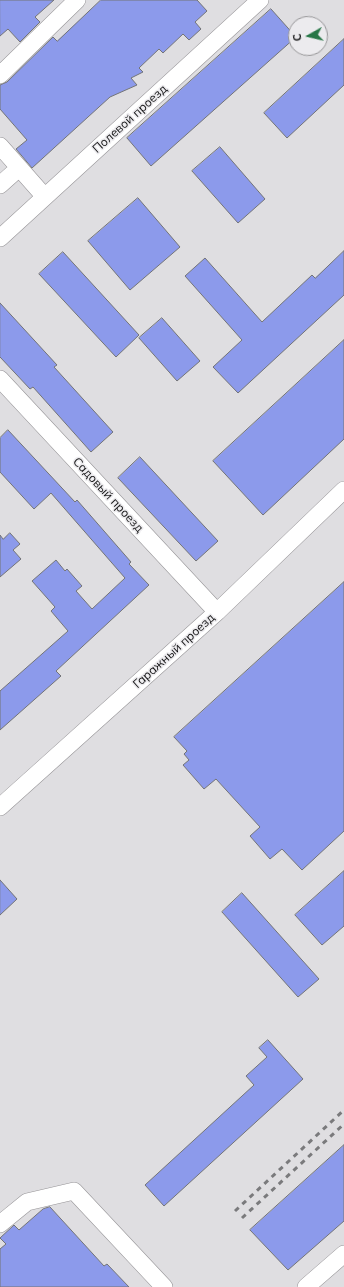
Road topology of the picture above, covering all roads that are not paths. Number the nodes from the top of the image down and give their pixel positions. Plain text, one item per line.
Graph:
1 (78, 0) edge
2 (260, 0) edge
3 (0, 75) edge
4 (0, 146) edge
5 (19, 168) junction
6 (0, 185) edge
7 (45, 197) junction
8 (0, 238) edge
9 (0, 378) edge
10 (344, 490) edge
11 (217, 612) junction
12 (0, 807) edge
13 (0, 1224) edge
14 (344, 1254) edge
15 (164, 1287) edge
16 (306, 1287) edge

1 - 3 street
2 - 7 street, Полевой проезд
4 - 5 street
5 - 6 street
5 - 7 street
7 - 8 street, Полевой проезд
9 - 11 street, Садовый проезд
10 - 11 street, Гаражный проезд
11 - 12 street, Гаражный проезд
13 - 15 street
14 - 16 street

